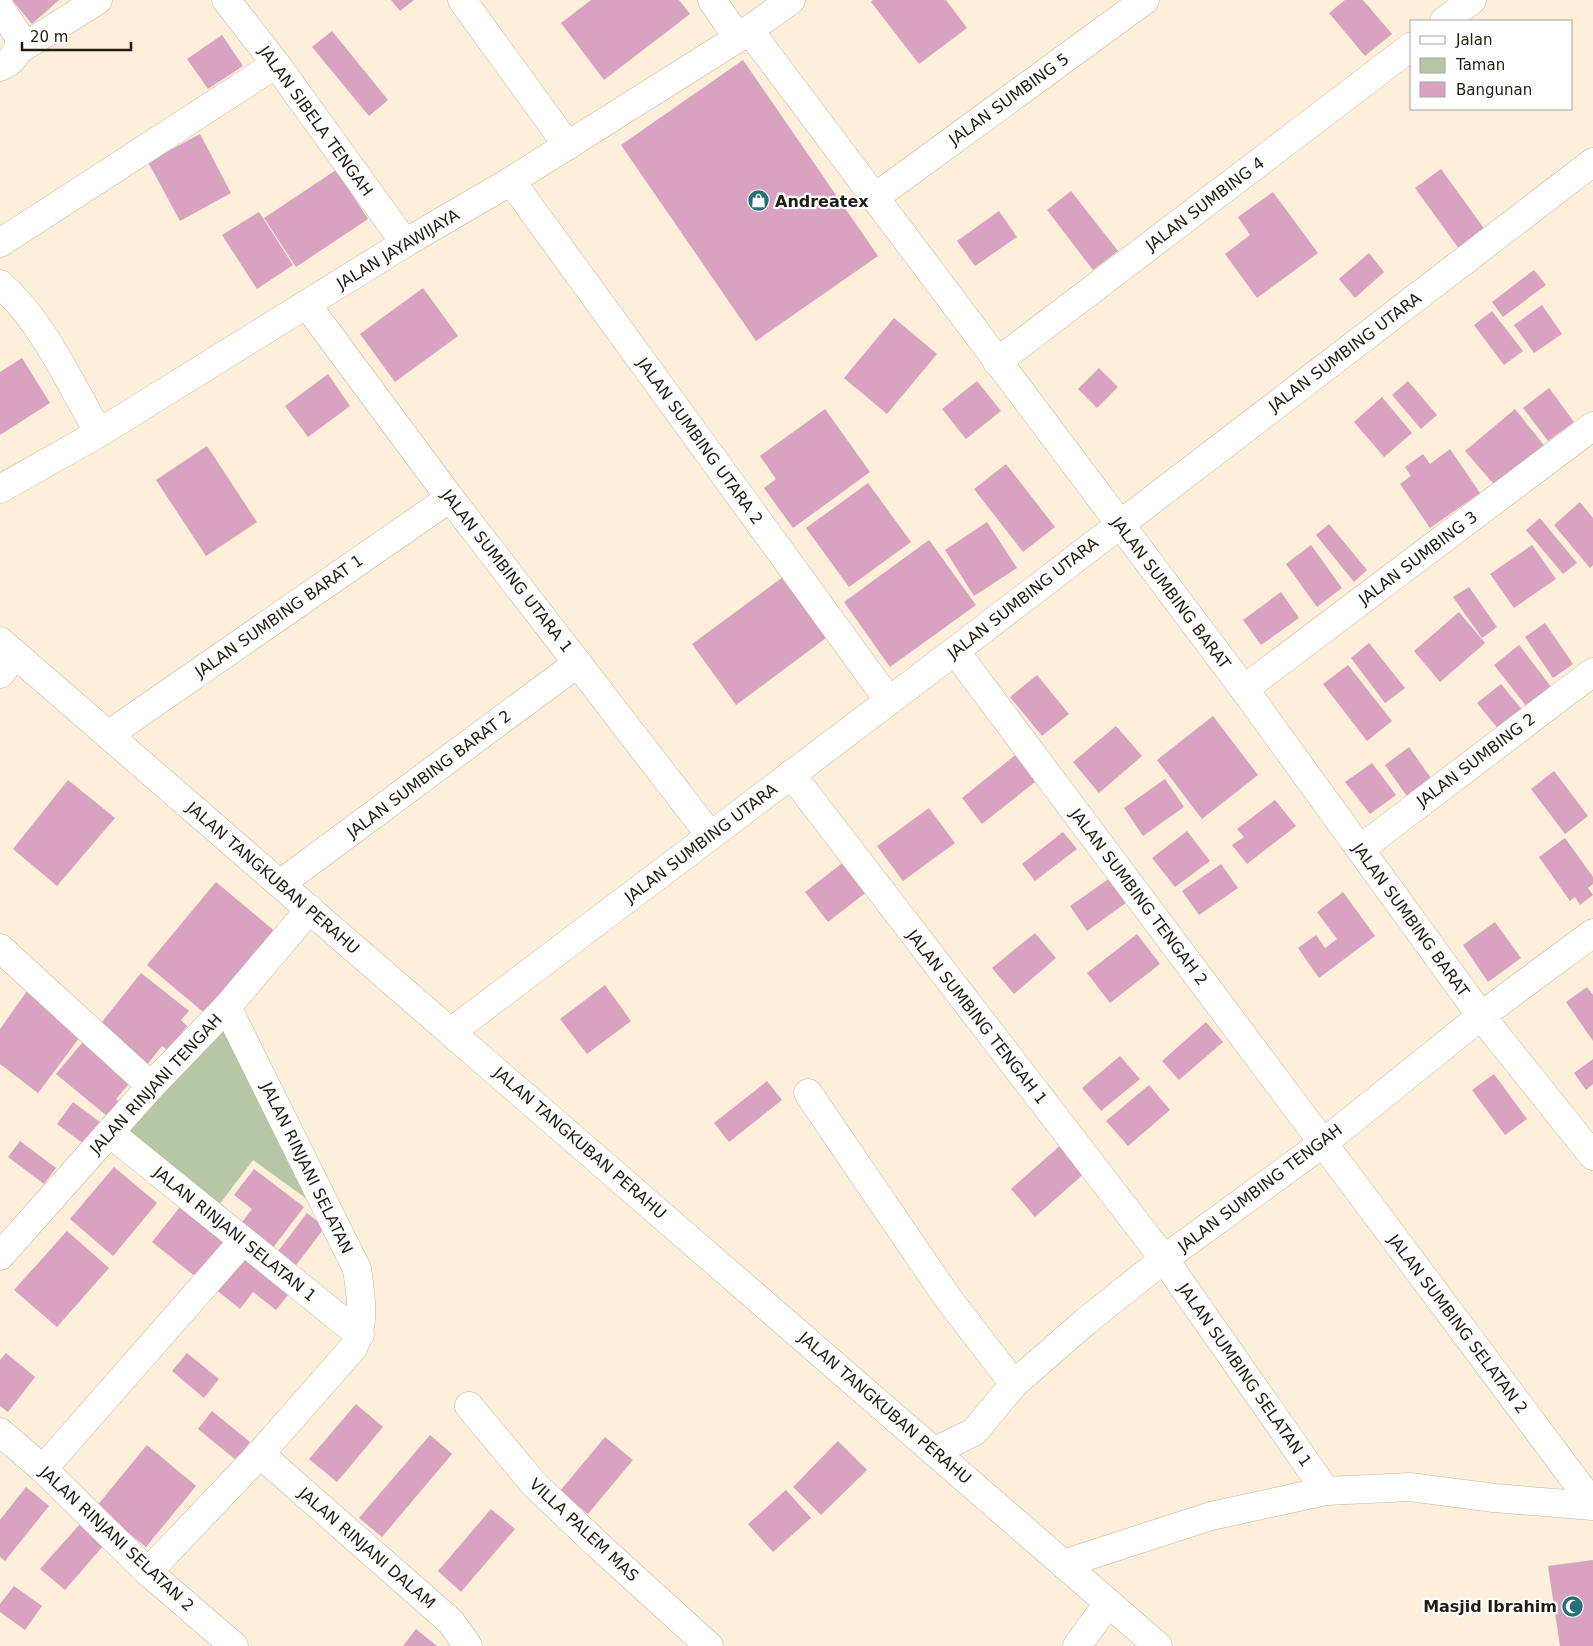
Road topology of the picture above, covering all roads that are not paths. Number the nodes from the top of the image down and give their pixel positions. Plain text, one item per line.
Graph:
1 (98, 0) edge
2 (226, 0) edge
3 (462, 0) edge
4 (712, 0) edge
5 (791, 0) edge
6 (1145, 0) edge
7 (1472, 0) edge
8 (0, 8) edge
9 (1445, 20) edge
10 (743, 34) junction
11 (1410, 48) edge
12 (10, 58) edge
13 (276, 64) junction
14 (568, 146) junction
15 (1593, 162) edge
16 (511, 181) junction
17 (874, 198) junction
18 (0, 243) edge
19 (405, 243) junction
20 (0, 284) edge
21 (307, 305) junction
22 (997, 362) junction
23 (1593, 426) edge
24 (99, 433) junction
25 (0, 489) edge
26 (450, 498) junction
27 (1119, 525) junction
28 (955, 651) junction
29 (5, 657) edge
30 (578, 663) junction
31 (1593, 672) edge
32 (1244, 689) junction
33 (888, 701) junction
34 (108, 735) junction
35 (791, 774) junction
36 (710, 835) junction
37 (1360, 849) junction
38 (280, 884) junction
39 (310, 909) junction
40 (1593, 933) edge
41 (3, 958) edge
42 (227, 1007) junction
43 (1481, 1016) junction
44 (452, 1032) junction
45 (151, 1086) junction
46 (808, 1093) dead end
47 (110, 1133) junction
48 (1322, 1144) junction
49 (1593, 1156) edge
50 (243, 1241) junction
51 (0, 1256) edge
52 (1164, 1259) junction
53 (360, 1335) junction
54 (1014, 1384) junction
55 (469, 1406) dead end
56 (0, 1432) edge
57 (935, 1451) junction
58 (260, 1454) junction
59 (43, 1468) junction
60 (1326, 1491) junction
61 (1593, 1505) edge
62 (1063, 1564) junction
63 (148, 1572) junction
64 (1108, 1603) junction
65 (224, 1643) edge
66 (468, 1646) edge
67 (709, 1646) edge
68 (1076, 1646) edge
69 (1158, 1646) edge

1 - 12 street
2 - 13 street, JALAN SIBELA TENGAH
3 - 14 street
4 - 10 street, JALAN SUMBING BARAT
5 - 10 street, JALAN JAYAWIJAYA
6 - 17 street, JALAN SUMBING 5
7 - 9 street
8 - 12 street
10 - 14 street, JALAN JAYAWIJAYA
10 - 17 street, JALAN SUMBING BARAT
11 - 22 street, JALAN SUMBING 4
13 - 18 street
13 - 19 street, JALAN SIBELA TENGAH
14 - 16 street, JALAN JAYAWIJAYA
15 - 27 street, JALAN SUMBING UTARA
16 - 19 street, JALAN JAYAWIJAYA
16 - 33 street, JALAN SUMBING UTARA 2
17 - 22 street, JALAN SUMBING BARAT
19 - 21 street, JALAN JAYAWIJAYA
20 - 24 street
21 - 24 street, JALAN JAYAWIJAYA
21 - 26 street, JALAN SUMBING UTARA 1
22 - 27 street, JALAN SUMBING BARAT
23 - 32 street, JALAN SUMBING 3
24 - 25 street, JALAN JAYAWIJAYA
26 - 30 street, JALAN SUMBING UTARA 1
26 - 34 street, JALAN SUMBING BARAT 1
27 - 28 street, JALAN SUMBING UTARA
27 - 32 street, JALAN SUMBING BARAT
28 - 33 street, JALAN SUMBING UTARA
28 - 48 street, JALAN SUMBING TENGAH 2
29 - 34 street, JALAN TANGKUBAN PERAHU
30 - 36 street, JALAN SUMBING UTARA 1
30 - 38 street, JALAN SUMBING BARAT 2
31 - 37 street, JALAN SUMBING 2
32 - 37 street, JALAN SUMBING BARAT
33 - 35 street, JALAN SUMBING UTARA
34 - 38 street, JALAN TANGKUBAN PERAHU
35 - 36 street, JALAN SUMBING UTARA
35 - 52 street, JALAN SUMBING TENGAH 1
36 - 44 street, JALAN SUMBING UTARA
37 - 43 street, JALAN SUMBING BARAT
38 - 39 street, JALAN TANGKUBAN PERAHU
39 - 42 street, JALAN RINJANI TENGAH
39 - 44 street, JALAN TANGKUBAN PERAHU
40 - 43 street, JALAN SUMBING TENGAH
41 - 45 street
42 - 45 street, JALAN RINJANI TENGAH
42 - 53 street, JALAN RINJANI SELATAN
43 - 48 street, JALAN SUMBING TENGAH
43 - 49 street, JALAN SUMBING BARAT
44 - 57 street, JALAN TANGKUBAN PERAHU
45 - 47 street, JALAN RINJANI TENGAH
46 - 54 street
47 - 50 street, JALAN RINJANI SELATAN 1
47 - 51 street, JALAN RINJANI TENGAH
48 - 52 street, JALAN SUMBING TENGAH
48 - 61 street, JALAN SUMBING SELATAN 2
50 - 53 street, JALAN RINJANI SELATAN 1
50 - 59 street
52 - 54 street, JALAN SUMBING TENGAH
52 - 60 street, JALAN SUMBING SELATAN 1
53 - 58 street
54 - 57 street, JALAN SUMBING TENGAH
55 - 67 street, VILLA PALEM MAS
56 - 59 street, JALAN RINJANI SELATAN 2
57 - 62 street, JALAN TANGKUBAN PERAHU
58 - 63 street
58 - 66 street, JALAN RINJANI DALAM
59 - 63 street, JALAN RINJANI SELATAN 2
60 - 61 street
60 - 62 street
62 - 64 street, JALAN TANGKUBAN PERAHU
63 - 65 street, JALAN RINJANI SELATAN 2
64 - 68 street
64 - 69 street, JALAN TANGKUBAN PERAHU

